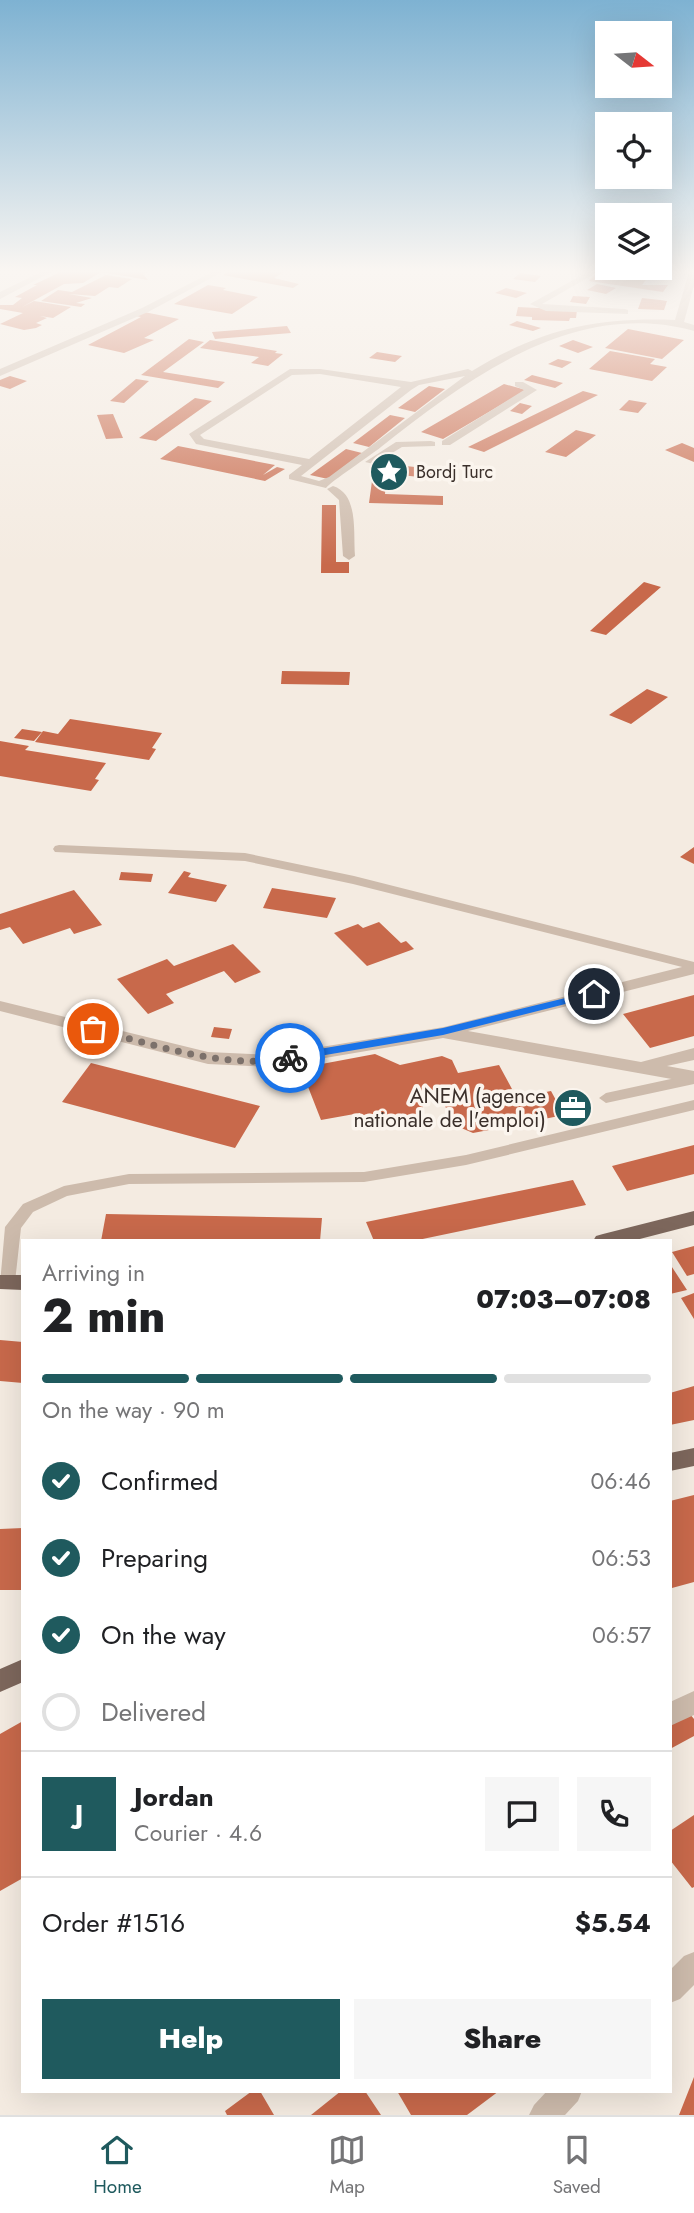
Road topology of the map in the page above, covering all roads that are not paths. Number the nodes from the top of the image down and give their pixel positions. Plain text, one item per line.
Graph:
1 (483, 368) edge
2 (478, 370) junction
3 (519, 384) dead end
4 (412, 385) junction
5 (311, 463) junction
6 (330, 486) junction
7 (349, 556) dead end
8 (60, 849) dead end
9 (694, 967) edge
10 (0, 1006) edge
11 (443, 1032) junction
12 (694, 1054) edge
13 (638, 1067) junction
14 (694, 1078) edge
15 (606, 1098) dead end
16 (694, 1105) edge
17 (694, 1218) edge
18 (611, 1239) edge
19 (10, 1282) edge
20 (694, 1457) edge
21 (672, 1462) edge
22 (21, 1671) edge
23 (0, 1681) edge
24 (694, 1702) edge
25 (672, 1714) edge
26 (694, 1966) edge
27 (672, 1987) edge
28 (566, 2093) edge
29 (544, 2115) edge

1 - 2 street
2 - 4 street
2 - 6 street
3 - 6 street
4 - 5 street
4 - 5 street
5 - 6 street
6 - 7 street
8 - 9 lane
9 - 11 street
10 - 11 street
11 - 13 street
12 - 13 street
13 - 14 street
14 - 15 lane
16 - 19 lane
17 - 18 main road
20 - 21 main road
22 - 23 main road
24 - 25 street
26 - 27 street
28 - 29 street

